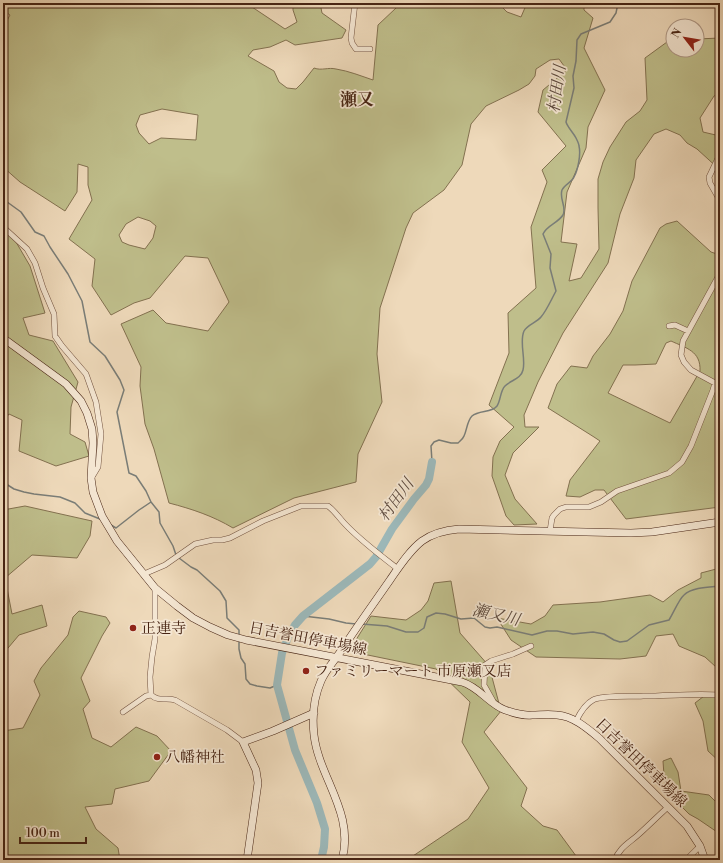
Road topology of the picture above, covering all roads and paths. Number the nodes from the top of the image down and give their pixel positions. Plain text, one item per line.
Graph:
1 (355, 3) edge
2 (370, 49) dead end
3 (720, 154) edge
4 (720, 207) edge
5 (3, 227) edge
6 (720, 265) edge
7 (669, 326) dead end
8 (688, 331) junction
9 (3, 338) edge
10 (718, 383) edge
11 (91, 478) junction
12 (720, 522) edge
13 (550, 531) junction
14 (398, 569) junction
15 (144, 574) junction
16 (155, 588) junction
17 (531, 646) dead end
18 (336, 658) junction
19 (151, 694) junction
20 (720, 695) edge
21 (496, 705) junction
22 (123, 712) dead end
23 (314, 714) junction
24 (576, 721) junction
25 (243, 742) junction
26 (668, 807) junction
27 (700, 846) junction
28 (247, 860) edge
29 (342, 860) edge
30 (615, 860) edge
31 (686, 860) edge
32 (705, 860) edge

1 - 2 street
3 - 4 street
5 - 11 street
6 - 8 street
7 - 8 street
8 - 10 street
9 - 11 main road, 日吉誉田停車場線
10 - 13 street
11 - 15 main road, 日吉誉田停車場線
12 - 13 main road
13 - 14 main road
14 - 15 street
14 - 18 main road
15 - 16 main road, 日吉誉田停車場線
16 - 18 main road, 日吉誉田停車場線
16 - 19 street
17 - 21 street
18 - 21 main road, 日吉誉田停車場線
18 - 23 main road
19 - 22 street
19 - 25 street
20 - 24 street
21 - 24 main road, 日吉誉田停車場線
23 - 25 main road
23 - 29 main road
24 - 26 main road, 日吉誉田停車場線
25 - 28 main road
26 - 27 main road, 日吉誉田停車場線
26 - 30 street
27 - 31 street
27 - 32 main road, 日吉誉田停車場線

